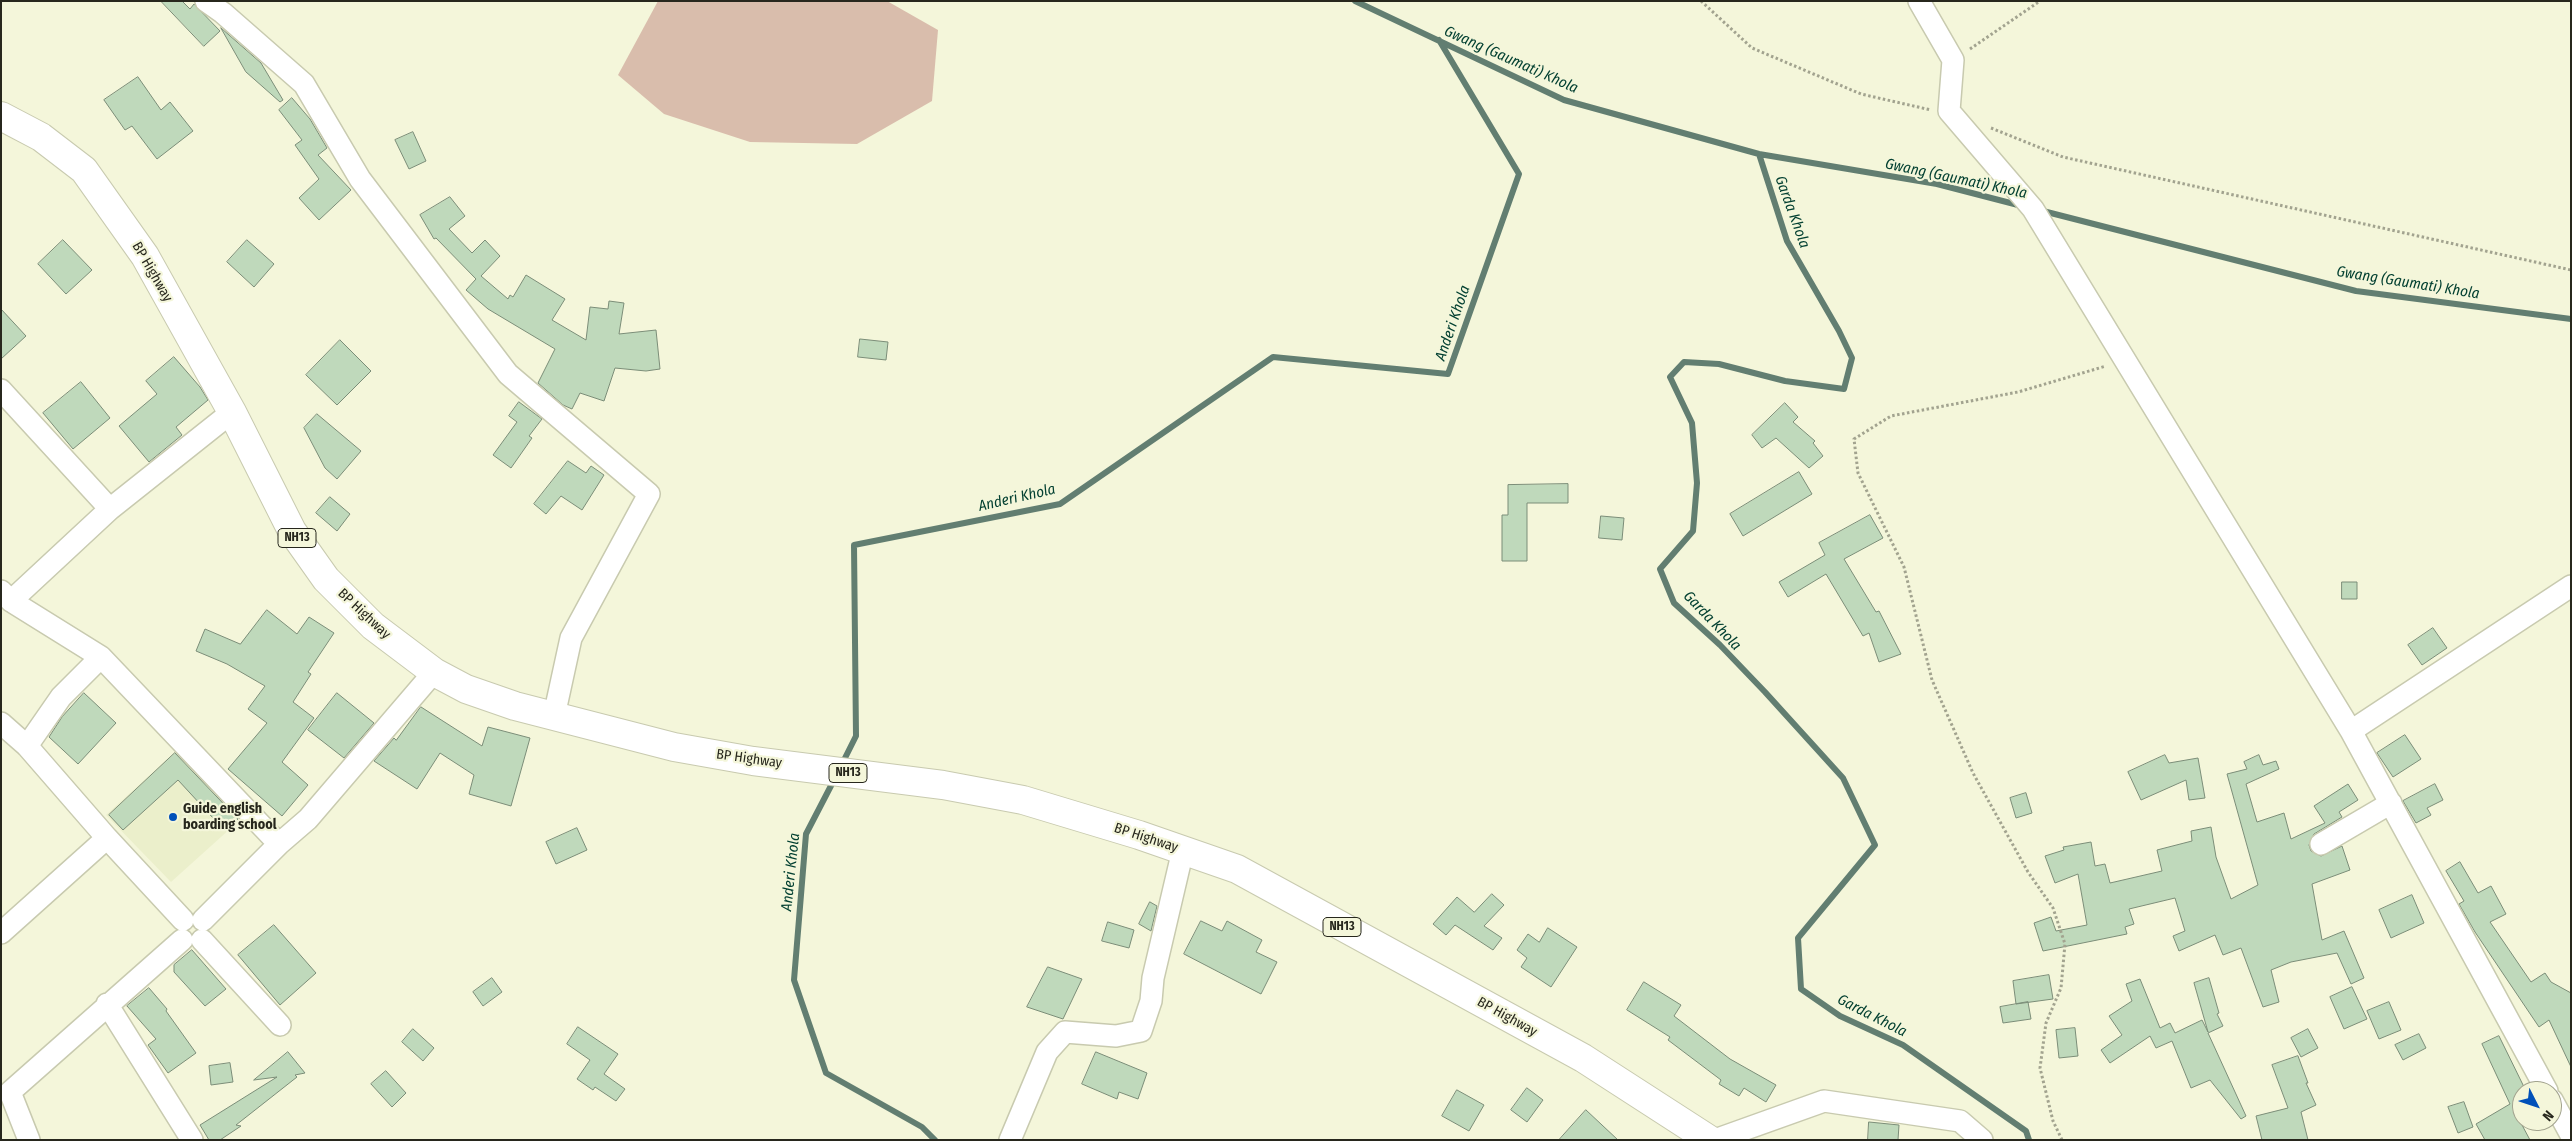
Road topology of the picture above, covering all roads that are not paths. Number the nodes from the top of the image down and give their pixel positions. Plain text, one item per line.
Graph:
1 (206, 1) edge
2 (1918, 1) edge
3 (1, 116) edge
4 (1, 390) edge
5 (232, 412) junction
6 (110, 509) junction
7 (2571, 586) edge
8 (6, 596) edge
9 (101, 657) junction
10 (434, 672) junction
11 (554, 716) junction
12 (1, 723) edge
13 (2351, 731) junction
14 (27, 746) junction
15 (2391, 803) junction
16 (107, 838) junction
17 (279, 844) junction
18 (2321, 844) dead end
19 (1183, 850) junction
20 (192, 930) junction
21 (1, 933) edge
22 (107, 1004) junction
23 (280, 1025) dead end
24 (2542, 1081) edge
25 (6, 1085) edge
26 (2562, 1118) edge
27 (2571, 1135) edge
28 (185, 1137) edge
29 (29, 1140) edge
30 (1010, 1140) edge
31 (1710, 1140) edge
32 (1715, 1140) edge
33 (1982, 1140) edge

1 - 11 street
2 - 13 street
3 - 5 highway, BP Highway / NH13
4 - 6 street
5 - 6 street
5 - 10 highway, BP Highway / NH13
6 - 8 street
7 - 13 street
8 - 9 street
9 - 14 street
9 - 17 street
10 - 11 highway, BP Highway / NH13
10 - 17 street
11 - 19 highway, BP Highway / NH13
12 - 14 street
13 - 15 street
14 - 16 street
15 - 18 street
15 - 24 street
16 - 20 street
16 - 21 street
17 - 20 street
19 - 30 street
19 - 31 highway, BP Highway / NH13
20 - 22 street
20 - 23 street
22 - 25 street
22 - 28 street
25 - 29 street
26 - 27 street
32 - 33 street

